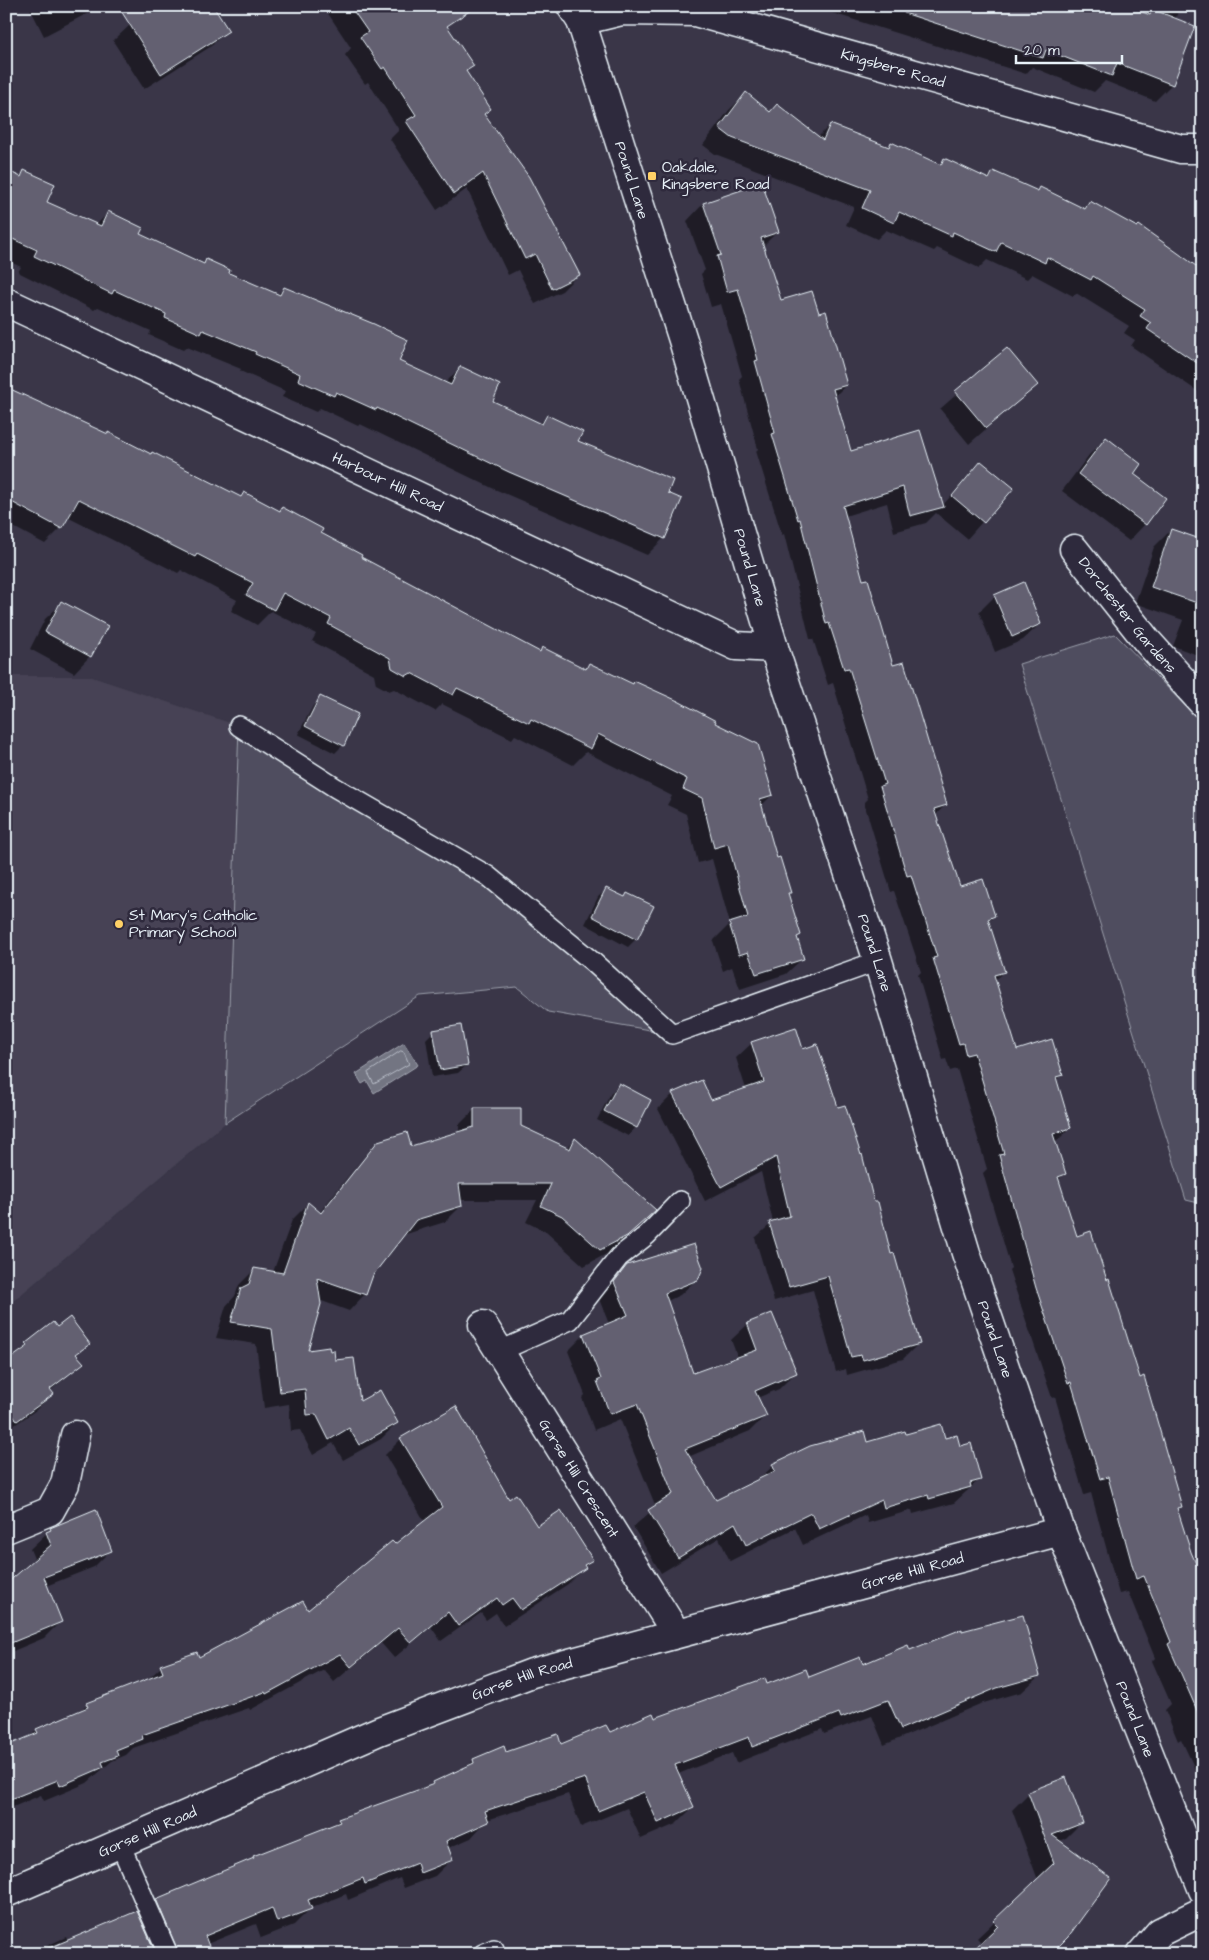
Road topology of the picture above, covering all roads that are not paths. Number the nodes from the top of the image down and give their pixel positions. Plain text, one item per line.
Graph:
1 (576, 14) edge
2 (1203, 149) edge
3 (6, 302) edge
4 (1074, 549) dead end
5 (774, 648) junction
6 (1203, 702) edge
7 (239, 726) dead end
8 (878, 961) junction
9 (680, 1201) dead end
10 (483, 1325) dead end
11 (500, 1351) junction
12 (75, 1435) dead end
13 (6, 1529) edge
14 (1061, 1531) junction
15 (676, 1633) junction
16 (120, 1844) junction
17 (1203, 1890) edge
18 (6, 1893) edge
19 (1203, 1912) edge
20 (168, 1954) edge
21 (1141, 1954) edge

1 - 2 street, Kingsbere Road
1 - 5 street, Pound Lane
3 - 5 street, Harbour Hill Road
4 - 6 street, Dorchester Gardens
5 - 8 street, Pound Lane
7 - 8 lane
8 - 14 street, Pound Lane
9 - 11 lane
10 - 11 street, Gorse Hill Crescent
11 - 15 street, Gorse Hill Crescent
12 - 13 street
14 - 15 street, Gorse Hill Road
14 - 17 street, Pound Lane
15 - 16 street, Gorse Hill Road
16 - 18 street, Gorse Hill Road
16 - 20 lane
19 - 21 street

